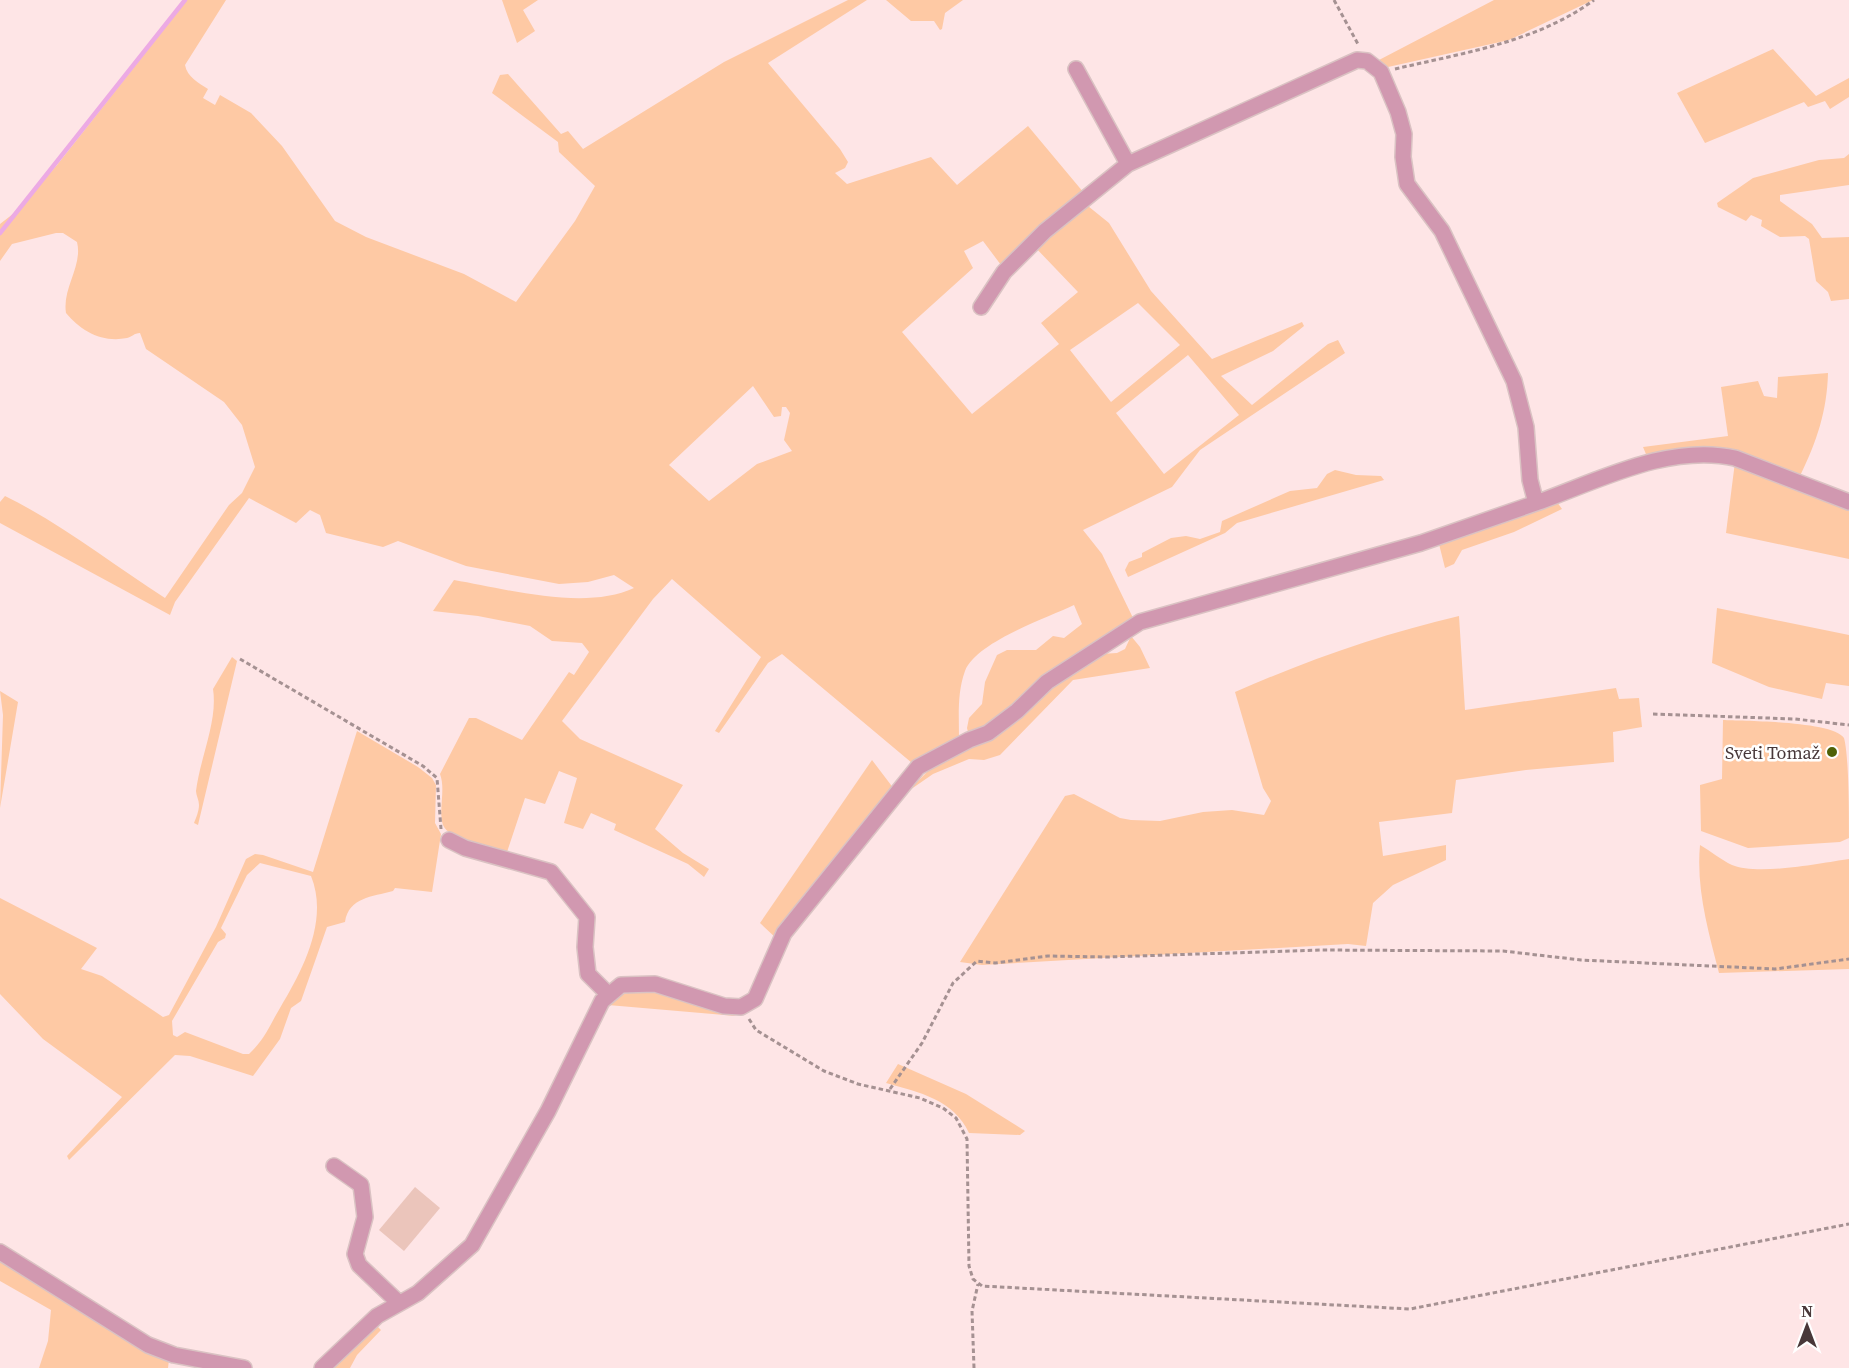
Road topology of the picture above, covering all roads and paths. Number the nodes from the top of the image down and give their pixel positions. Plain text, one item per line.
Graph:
1 (1334, 0) edge
2 (1594, 0) edge
3 (1367, 61) junction
4 (1076, 69) dead end
5 (1381, 72) junction
6 (1128, 164) junction
7 (981, 307) dead end
8 (1849, 502) edge
9 (1536, 503) junction
10 (240, 659) dead end
11 (1653, 714) dead end
12 (1849, 725) edge
13 (449, 840) joint
14 (1849, 959) edge
15 (609, 995) junction
16 (741, 1007) junction
17 (890, 1090) junction
18 (334, 1166) dead end
19 (1849, 1224) edge
20 (0, 1252) edge
21 (978, 1283) junction
22 (399, 1304) junction
23 (244, 1368) edge
24 (322, 1368) edge
25 (974, 1368) edge

1 - 3 path
2 - 5 path
3 - 5 street
3 - 6 street
4 - 6 street
5 - 9 street
6 - 7 street
8 - 9 street
9 - 16 street
10 - 13 path
11 - 12 path
13 - 15 street
14 - 17 path
15 - 16 street
15 - 22 street
16 - 17 path
17 - 21 path
18 - 22 street
19 - 21 path
20 - 23 street
21 - 25 path
22 - 24 street

